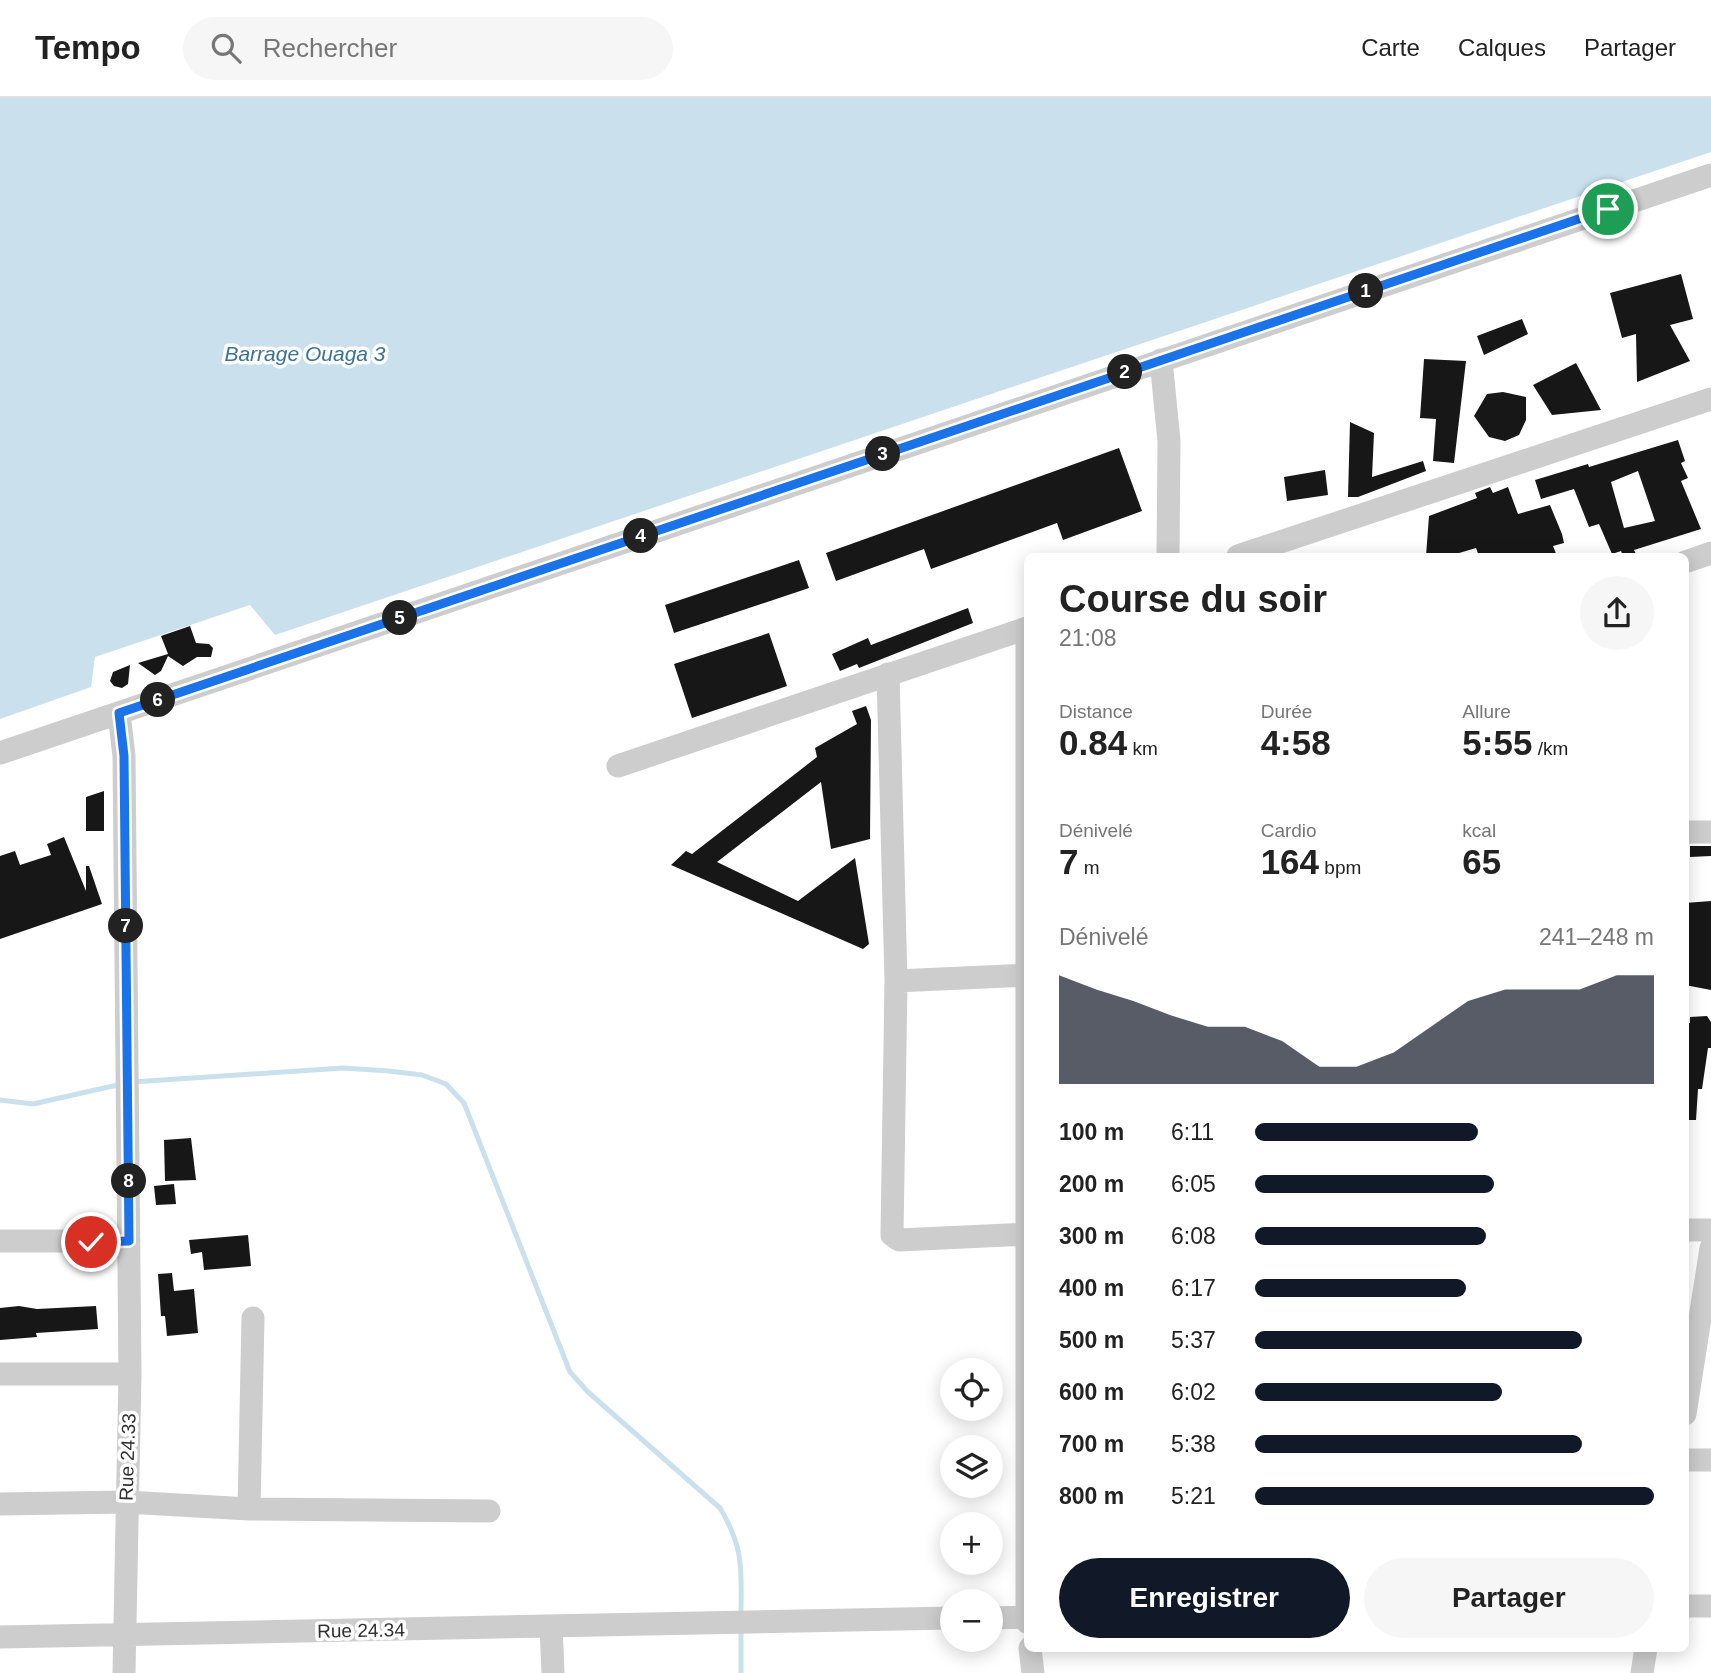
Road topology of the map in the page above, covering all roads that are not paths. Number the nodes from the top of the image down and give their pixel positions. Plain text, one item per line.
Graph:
1 (1706, 178) edge
2 (1161, 360) junction
3 (1711, 399) edge
4 (1304, 546) edge
5 (1168, 553) edge
6 (1258, 553) edge
7 (1711, 553) edge
8 (1689, 561) edge
9 (1024, 629) edge
10 (888, 674) junction
11 (119, 713) junction
12 (0, 753) edge
13 (618, 765) dead end
14 (1689, 832) edge
15 (1711, 832) edge
16 (1024, 975) edge
17 (896, 981) junction
18 (1689, 1230) edge
19 (1711, 1230) edge
20 (1024, 1234) edge
21 (0, 1241) edge
22 (129, 1241) junction
23 (1711, 1248) edge
24 (253, 1318) dead end
25 (0, 1374) edge
26 (130, 1374) junction
27 (1689, 1388) edge
28 (1689, 1460) edge
29 (1711, 1460) edge
30 (126, 1502) junction
31 (0, 1504) edge
32 (249, 1509) junction
33 (489, 1511) dead end
34 (1689, 1606) edge
35 (1711, 1606) edge
36 (940, 1618) edge
37 (1003, 1618) edge
38 (1024, 1619) edge
39 (551, 1626) junction
40 (123, 1634) junction
41 (0, 1637) edge
42 (1030, 1652) edge
43 (1645, 1652) edge
44 (124, 1673) edge
45 (553, 1673) edge
46 (1033, 1673) edge
47 (1642, 1673) edge

1 - 2 street
2 - 5 street
2 - 11 street
3 - 4 street
4 - 6 street
7 - 8 street
9 - 10 street
10 - 13 street
10 - 17 street
11 - 12 street
11 - 22 street, Rue 24.33
14 - 15 street
16 - 17 street
17 - 20 street
18 - 19 street
21 - 22 street
22 - 26 street, Rue 24.33
23 - 27 street
24 - 32 street
25 - 26 street
26 - 30 street, Rue 24.33
28 - 29 street
30 - 31 street
30 - 32 street
30 - 40 street, Rue 24.33
32 - 33 street
34 - 35 street
36 - 39 street, Rue 24.34
37 - 38 street
39 - 40 street, Rue 24.34
39 - 45 street
40 - 41 street, Rue 24.34
40 - 44 street, Rue 24.33
42 - 46 street
43 - 47 street

